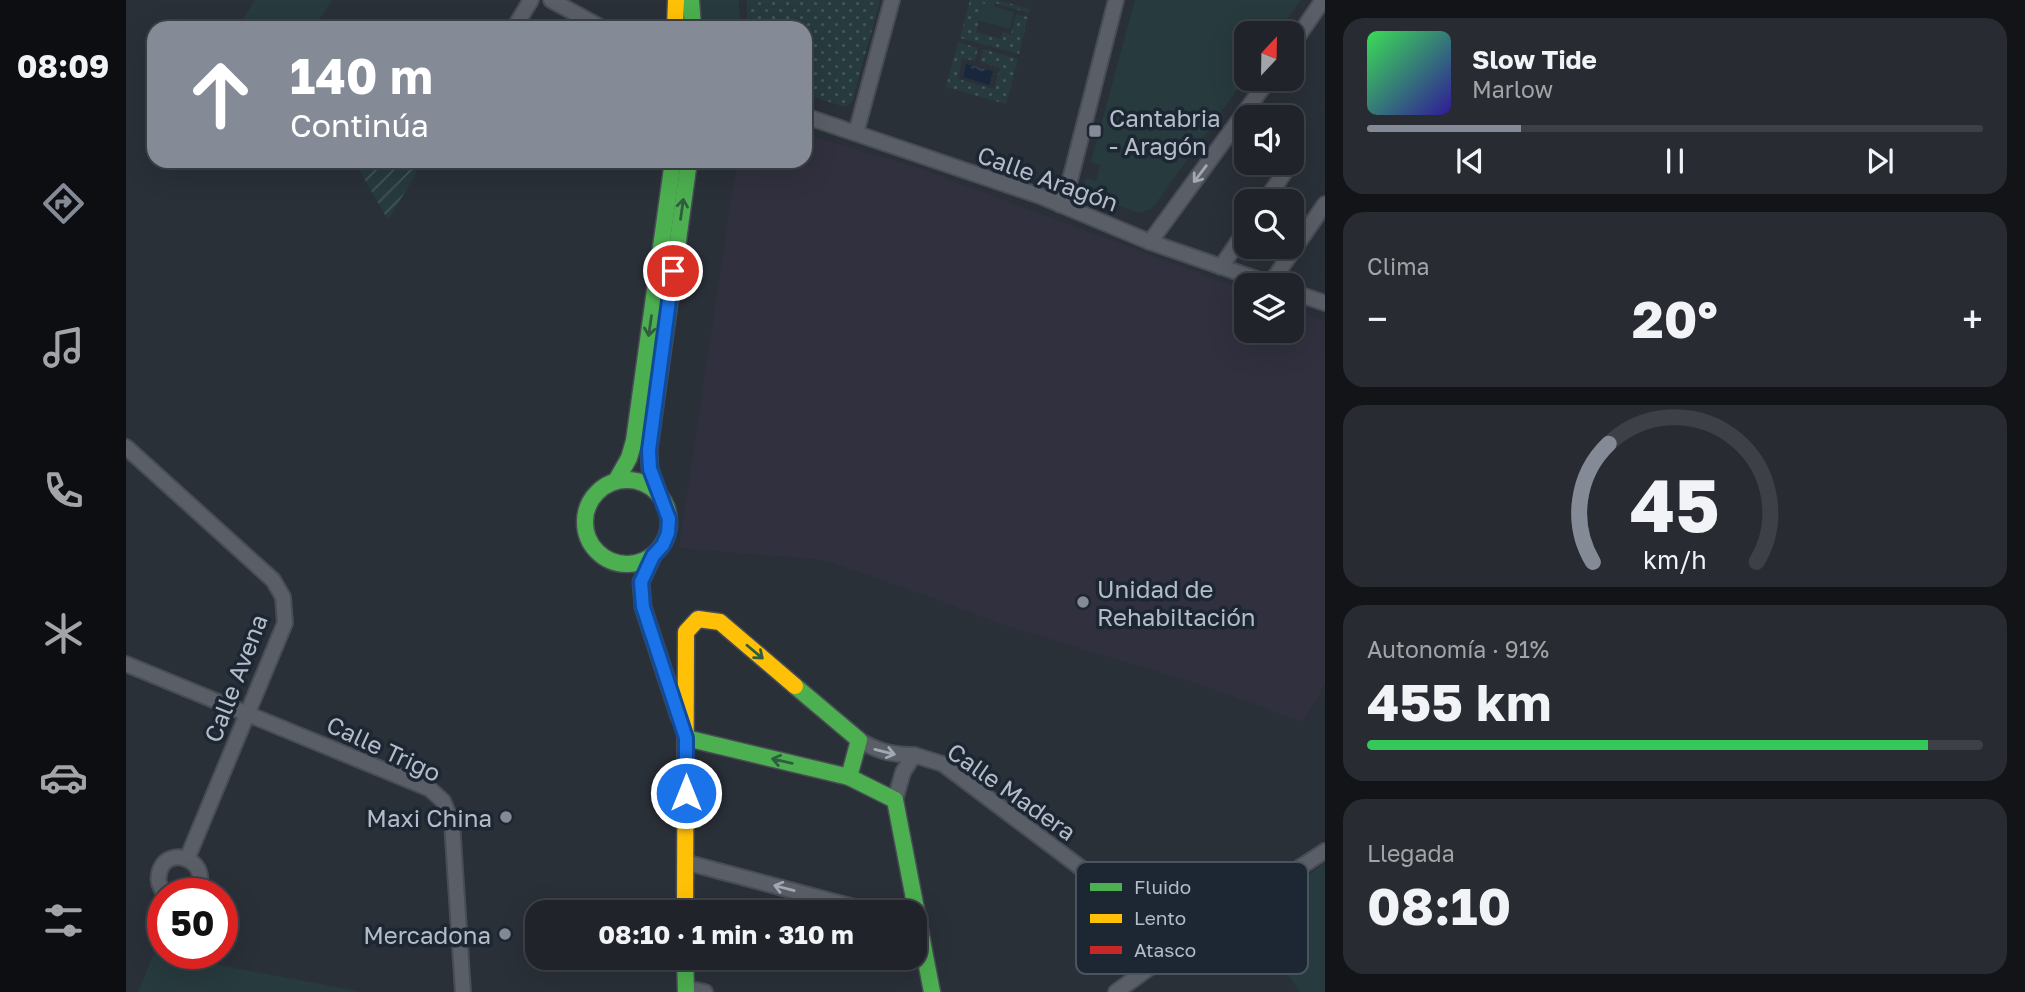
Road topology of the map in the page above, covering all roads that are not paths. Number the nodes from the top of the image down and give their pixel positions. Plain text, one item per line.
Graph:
1 (531, 0) edge
2 (551, 0) edge
3 (676, 0) edge
4 (691, 0) edge
5 (892, 0) edge
6 (1116, 0) edge
7 (1324, 0) edge
8 (518, 21) edge
9 (589, 21) edge
10 (676, 21) edge
11 (692, 21) edge
12 (1304, 29) edge
13 (1260, 91) edge
14 (812, 118) edge
15 (856, 134) junction
16 (672, 168) edge
17 (687, 168) edge
18 (1325, 204) edge
19 (1060, 205) junction
20 (1150, 242) junction
21 (1234, 248) edge
22 (1221, 267) junction
23 (1238, 273) edge
24 (1280, 273) edge
25 (1304, 296) edge
26 (1325, 303) edge
27 (126, 447) edge
28 (616, 481) junction
29 (659, 494) junction
30 (599, 555) junction
31 (653, 556) junction
32 (643, 607) junction
33 (126, 664) edge
34 (248, 713) junction
35 (686, 738) junction
36 (859, 740) junction
37 (914, 755) junction
38 (849, 777) junction
39 (895, 800) junction
40 (1325, 850) edge
41 (187, 859) junction
42 (685, 862) junction
43 (1307, 862) edge
44 (1076, 864) edge
45 (159, 878) edge
46 (200, 878) edge
47 (685, 900) edge
48 (828, 900) edge
49 (913, 900) edge
50 (927, 969) edge
51 (685, 970) edge
52 (1141, 974) edge
53 (686, 990) edge
54 (463, 992) edge
55 (705, 992) edge
56 (932, 992) edge
57 (1116, 992) edge

1 - 8 street
2 - 9 street
3 - 10 main road
4 - 11 main road
5 - 15 street
6 - 19 street
7 - 12 street
13 -> 20 street
14 - 15 street, Calle Aragón
15 - 19 street, Calle Aragón
16 -> 28 main road
29 -> 17 main road
18 - 24 street
19 - 20 street, Calle Aragón
20 - 22 street, Calle Aragón
21 - 22 street
22 - 23 street, Calle Aragón
25 - 26 street
27 - 34 street, Calle Avena
28 - 29 main road
28 - 30 main road
29 - 31 main road
30 - 31 main road
30 - 32 main road
31 - 32 main road
32 - 35 main road
33 - 34 street, Calle Trigo
34 - 41 street, Calle Avena
34 - 54 street, Calle Trigo
35 -> 36 main road
38 -> 35 main road
35 - 42 main road
36 -> 37 street, Calle Madera
36 - 38 main road
37 - 39 street, Calle Madera
37 - 44 street, Calle Madera
38 - 39 main road
39 - 49 main road
40 - 43 street
41 - 45 street
41 - 46 street
42 - 47 main road
48 -> 42 street
50 - 56 main road
51 - 53 main road
52 - 57 street
53 - 55 street

